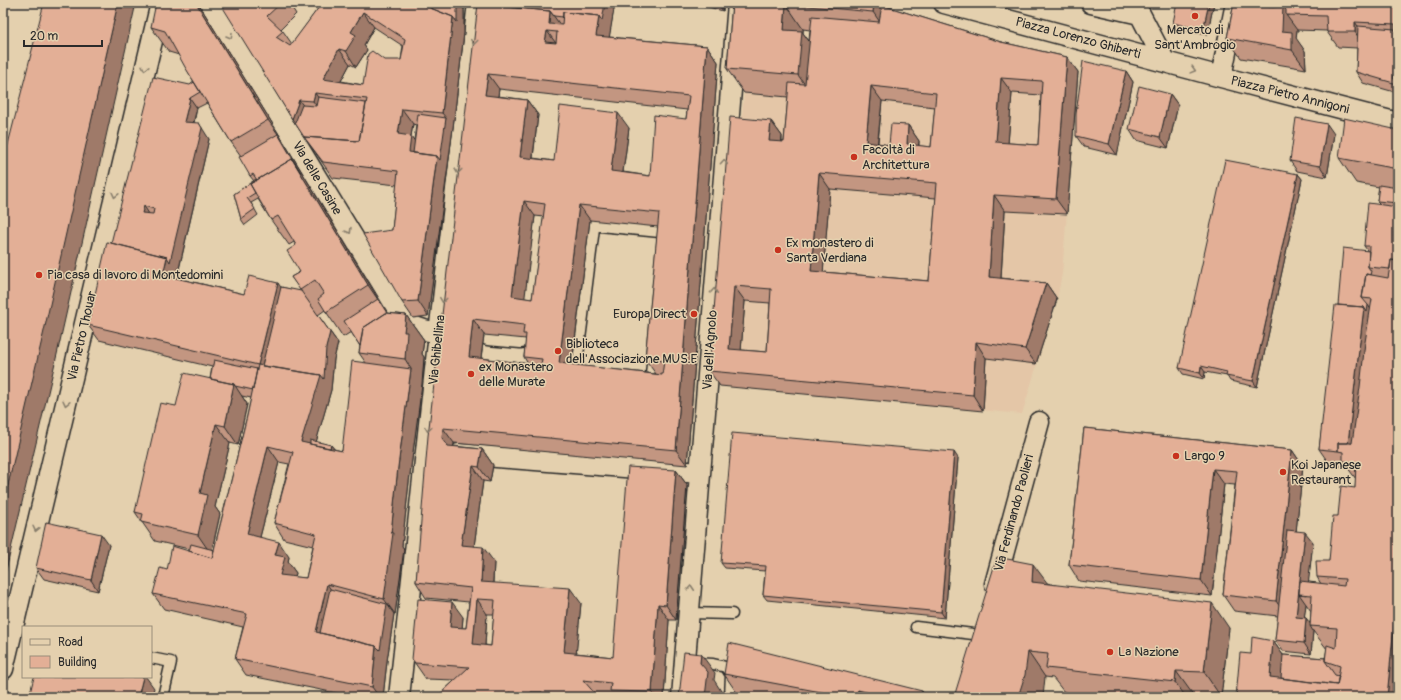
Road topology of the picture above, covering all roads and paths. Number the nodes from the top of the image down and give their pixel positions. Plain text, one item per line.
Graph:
1 (161, 3) edge
2 (210, 3) edge
3 (478, 3) edge
4 (738, 3) edge
5 (944, 3) edge
6 (1091, 3) edge
7 (1236, 3) edge
8 (1144, 9) edge
9 (1165, 62) junction
10 (1221, 77) junction
11 (1398, 123) edge
12 (439, 333) junction
13 (488, 335) edge
14 (535, 340) edge
15 (567, 342) joint
16 (1039, 422) dead end
17 (439, 452) junction
18 (700, 473) junction
19 (689, 613) junction
20 (732, 614) dead end
21 (916, 627) dead end
22 (983, 627) joint
23 (152, 658) edge
24 (685, 662) junction
25 (3, 669) edge
26 (163, 697) edge
27 (399, 697) edge
28 (682, 697) edge
29 (730, 697) edge

1 -> 25 street, Via Pietro Thouar
2 -> 12 street, Via delle Casine
3 -> 12 street, Via Ghibellina
18 -> 4 street, Via dell'Agnolo
5 - 9 street, Piazza Lorenzo Ghiberti
6 - 8 street, Piazza Lorenzo Ghiberti
7 - 10 street
8 - 9 street, Piazza Lorenzo Ghiberti
9 -> 10 street, Piazza Lorenzo Ghiberti
10 - 11 street, Piazza Pietro Annigoni
12 -> 17 street, Via Ghibellina
13 - 14 street
15 - 15 street
16 - 22 street, Via Ferdinando Paolieri
17 - 18 street
17 - 27 street, Via Ghibellina
19 -> 18 street, Via dell'Agnolo
19 - 20 lane
19 - 24 street, Via dell'Agnolo
21 - 22 lane
23 - 26 lane
24 - 28 street, Via dell'Agnolo
24 - 29 lane

